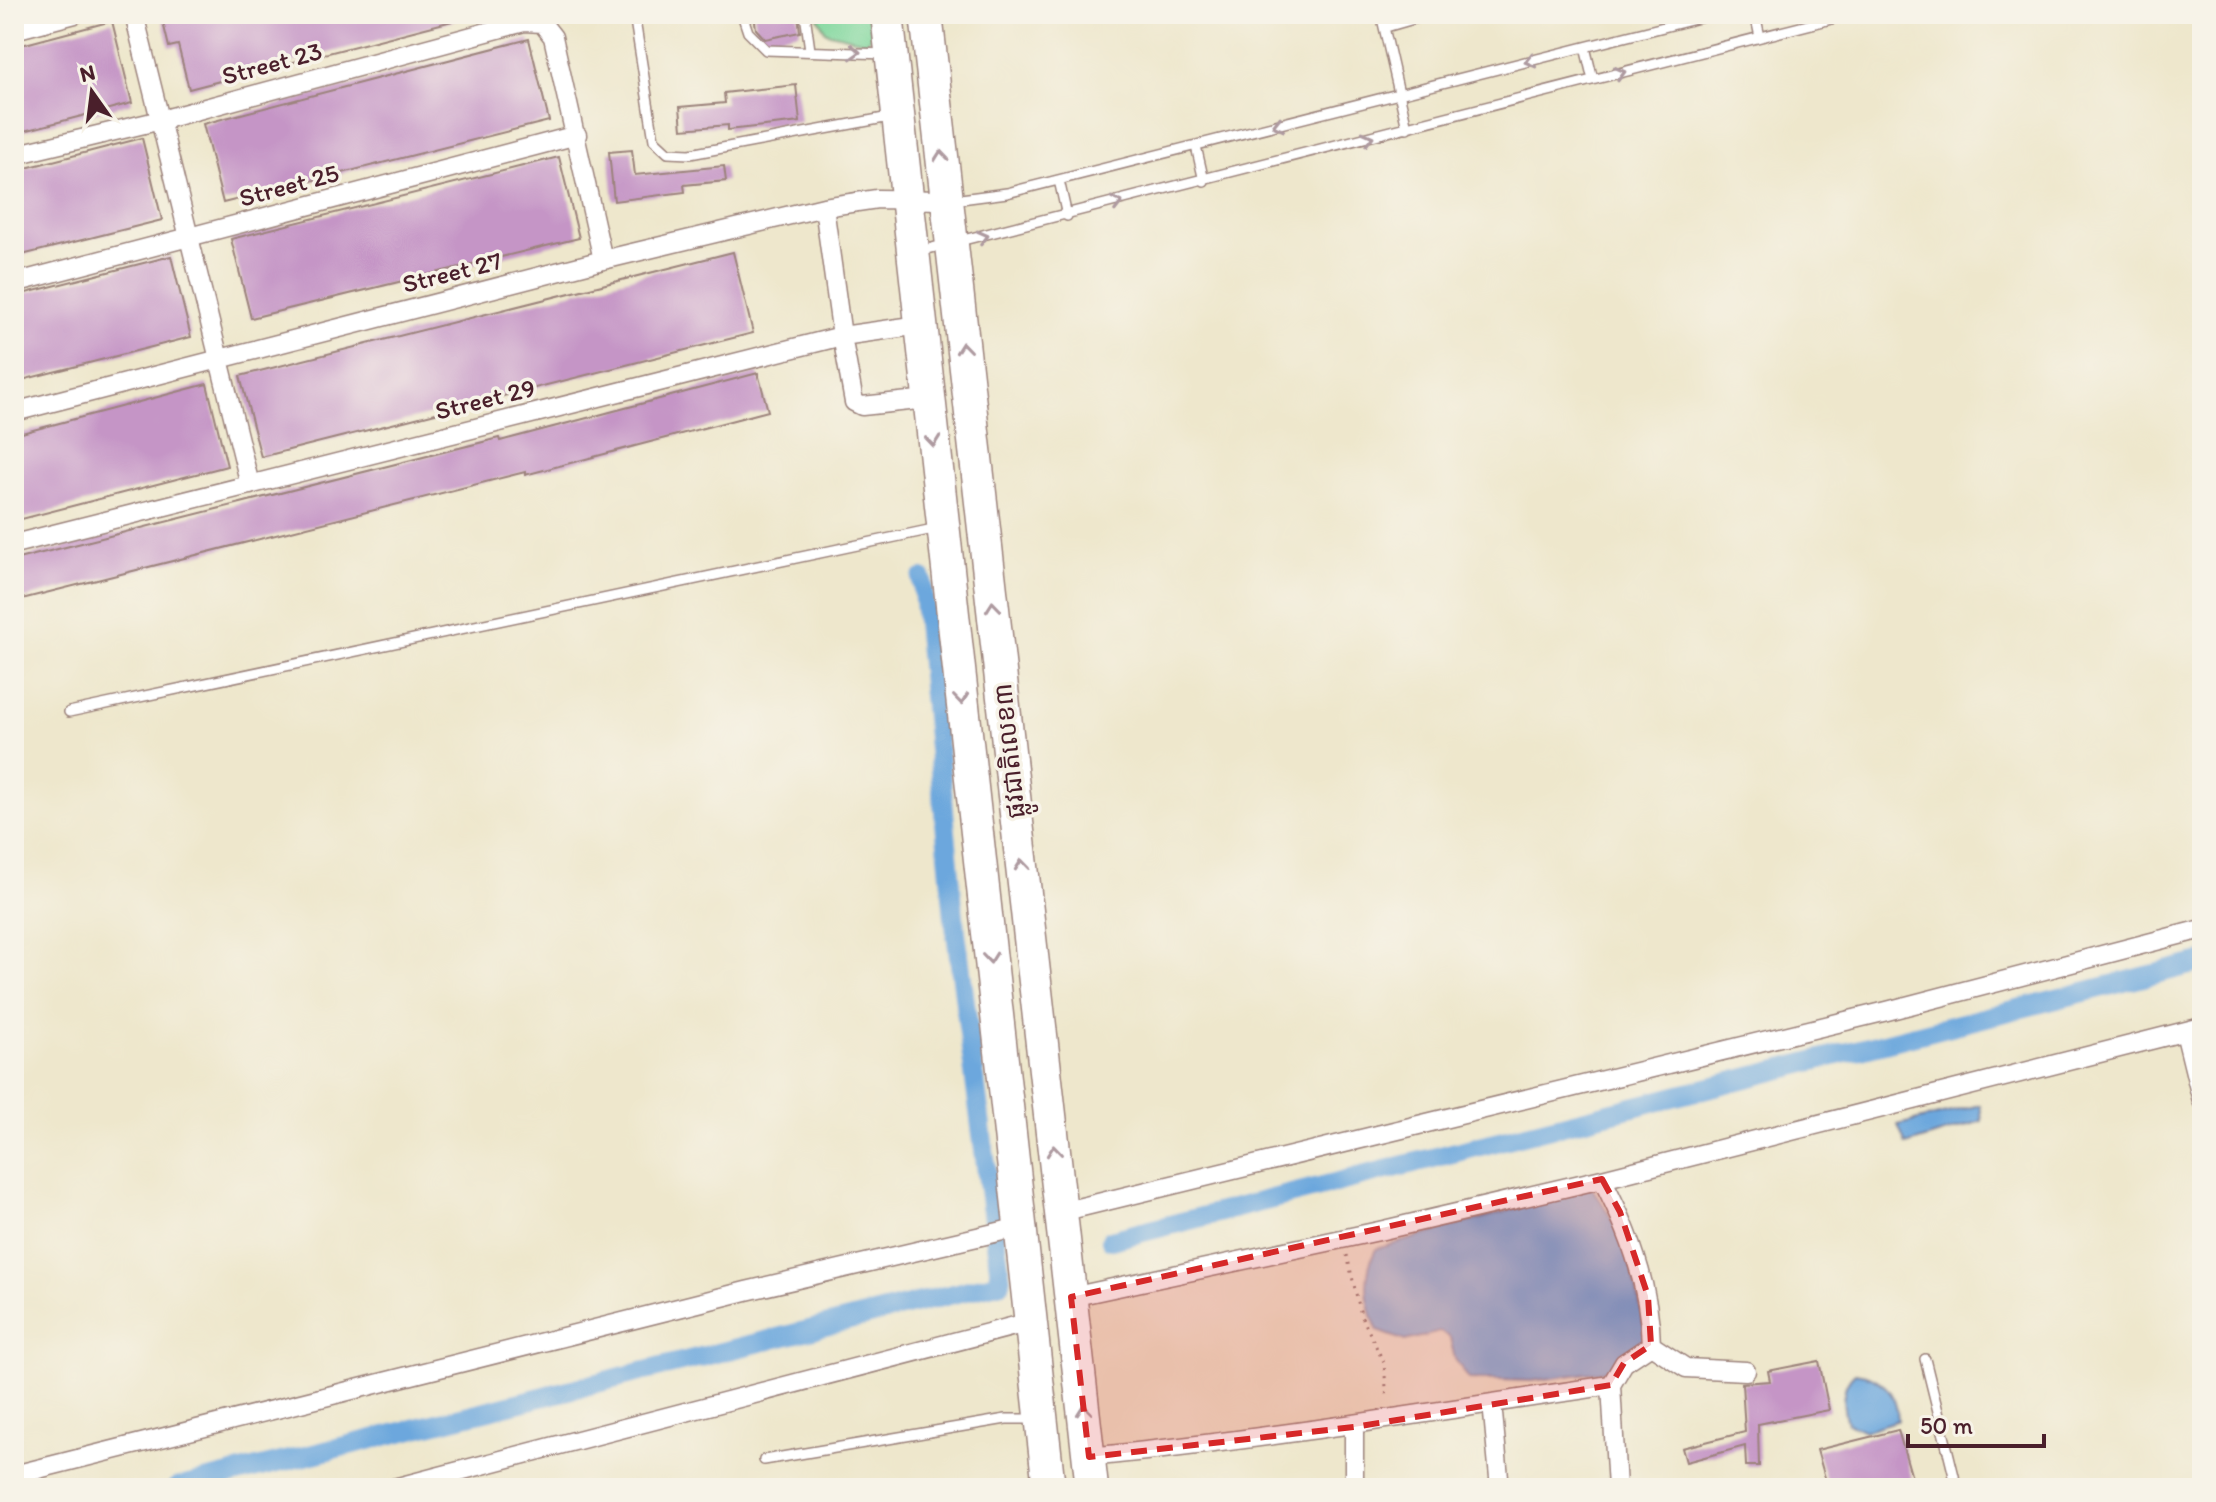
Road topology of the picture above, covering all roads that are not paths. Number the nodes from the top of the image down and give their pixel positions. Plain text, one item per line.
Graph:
1 (75, 14) edge
2 (134, 14) edge
3 (634, 14) edge
4 (742, 14) edge
5 (805, 14) edge
6 (887, 14) edge
7 (926, 14) edge
8 (1381, 14) edge
9 (1431, 14) edge
10 (1715, 14) edge
11 (1755, 14) edge
12 (1851, 14) edge
13 (1838, 16) edge
14 (1386, 27) junction
15 (14, 30) edge
16 (1760, 37) junction
17 (1585, 47) junction
18 (810, 50) junction
19 (892, 54) junction
20 (1593, 80) junction
21 (1400, 94) junction
22 (898, 116) junction
23 (161, 120) junction
24 (1407, 128) junction
25 (577, 135) junction
26 (1196, 146) junction
27 (14, 155) edge
28 (1059, 180) junction
29 (1204, 181) junction
30 (946, 200) junction
31 (907, 201) junction
32 (824, 207) junction
33 (1067, 216) junction
34 (191, 239) junction
35 (952, 245) junction
36 (911, 252) junction
37 (603, 260) junction
38 (14, 283) edge
39 (920, 325) junction
40 (842, 336) junction
41 (220, 359) junction
42 (928, 399) junction
43 (14, 412) edge
44 (250, 485) junction
45 (942, 527) junction
46 (14, 544) edge
47 (69, 712) dead end
48 (2202, 929) edge
49 (2193, 1029) edge
50 (2202, 1101) edge
51 (1602, 1179) junction
52 (1062, 1220) junction
53 (1020, 1232) junction
54 (1070, 1292) junction
55 (1029, 1312) junction
56 (1651, 1345) junction
57 (1925, 1359) dead end
58 (1746, 1371) dead end
59 (1611, 1385) junction
60 (1492, 1403) junction
61 (1041, 1419) junction
62 (1354, 1427) junction
63 (764, 1460) dead end
64 (1091, 1472) edge
65 (14, 1475) edge
66 (394, 1488) edge
67 (1049, 1488) edge
68 (1354, 1488) edge
69 (1500, 1488) edge
70 (1617, 1488) edge
71 (1957, 1488) edge

1 - 15 street
2 - 23 street
3 - 22 lane
4 - 18 lane
5 - 18 lane
6 - 19 highway, ផ្លូវជាតិលេខ៣
30 -> 7 highway, ផ្លូវជាតិលេខ៣
8 - 14 lane
9 - 14 lane
10 - 17 lane
11 - 16 lane
12 - 13 lane
13 - 16 lane
14 - 21 lane
20 -> 16 lane
17 - 20 lane
17 -> 21 lane
18 -> 19 lane
19 - 22 highway, ផ្លូវជាតិលេខ៣
20 - 24 lane
21 - 24 lane
21 -> 26 lane
22 - 31 highway, ផ្លូវជាតិលេខ៣
23 - 25 street, Street 23
23 - 27 street, Street 23
23 - 34 street
29 -> 24 lane
25 - 34 street, Street 25
25 - 37 street
26 - 28 lane
26 - 29 lane
28 - 30 lane
28 - 33 lane
33 -> 29 lane
30 - 31 street, Street 27
30 - 35 highway, ផ្លូវជាតិលេខ៣
31 - 32 street, Street 27
31 - 36 highway, ផ្លូវជាតិលេខ៣
32 - 37 street, Street 27
32 - 40 street
35 -> 33 lane
34 - 38 street, Street 25
34 - 41 street
35 - 36 lane
52 -> 35 highway, ផ្លូវជាតិលេខ៣
36 - 39 highway, ផ្លូវជាតិលេខ៣
37 - 41 street, Street 27
39 - 40 street, Street 29
39 - 42 highway, ផ្លូវជាតិលេខ៣
40 - 42 street
40 - 44 street, Street 29
41 - 43 street, Street 27
41 - 44 street
42 -> 45 highway, ផ្លូវជាតិលេខ៣
44 - 46 street, Street 29
45 - 47 lane
45 -> 53 highway, ផ្លូវជាតិលេខ៣
48 - 52 street
49 - 50 street
49 - 51 street
51 - 54 street
51 - 56 street
52 - 54 highway, ផ្លូវជាតិលេខ៣
53 - 55 highway, ផ្លូវជាតិលេខ៣
53 - 65 street
64 -> 54 highway, ផ្លូវជាតិលេខ៣
55 - 61 highway, ផ្លូវជាតិលេខ៣
55 - 66 street
56 - 58 street
56 - 59 street
57 - 71 lane
59 - 60 street
59 - 70 street
60 - 62 street
60 - 69 street
61 - 63 lane
61 - 67 highway, ផ្លូវជាតិលេខ៣
62 - 64 street
62 - 68 street

